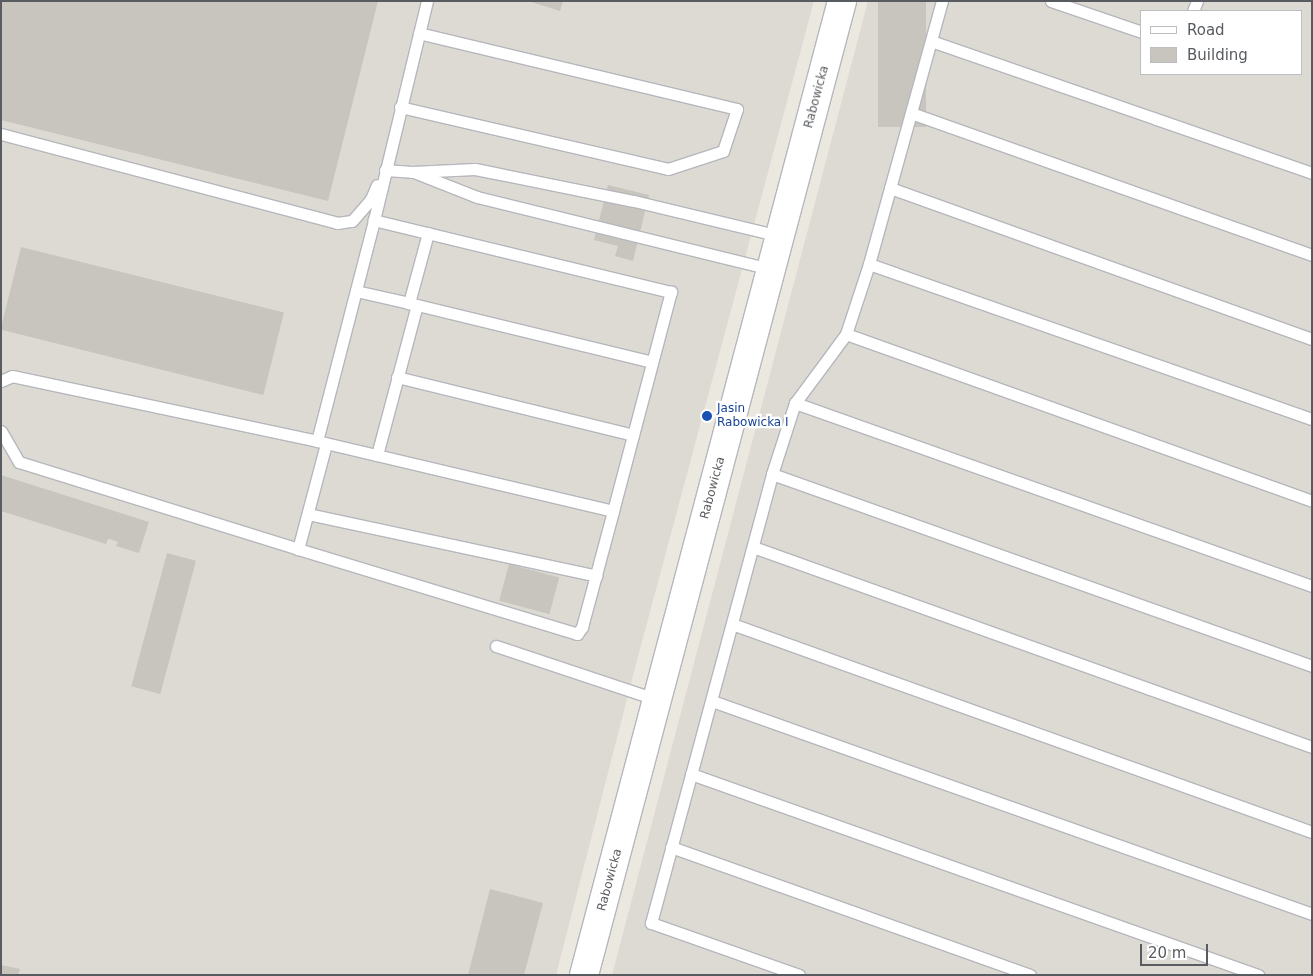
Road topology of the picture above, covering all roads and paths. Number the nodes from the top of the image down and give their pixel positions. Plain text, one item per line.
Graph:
1 (427, 1) edge
2 (842, 1) edge
3 (942, 1) edge
4 (1052, 1) edge
5 (1140, 31) edge
6 (419, 32) junction
7 (931, 41) junction
8 (400, 107) junction
9 (911, 113) junction
10 (1, 134) edge
11 (384, 170) junction
12 (412, 172) junction
13 (1312, 173) edge
14 (890, 188) junction
15 (374, 220) junction
16 (428, 233) junction
17 (781, 236) junction
18 (1312, 255) edge
19 (869, 264) junction
20 (771, 269) junction
21 (356, 291) junction
22 (413, 304) junction
23 (846, 334) junction
24 (1312, 339) edge
25 (652, 362) junction
26 (398, 377) junction
27 (1, 381) edge
28 (795, 403) junction
29 (1312, 419) edge
30 (1, 431) edge
31 (633, 435) junction
32 (322, 442) junction
33 (376, 455) junction
34 (772, 474) junction
35 (1312, 501) edge
36 (613, 511) junction
37 (308, 514) junction
38 (753, 547) junction
39 (298, 549) junction
40 (596, 576) junction
41 (1312, 586) edge
42 (732, 624) junction
43 (496, 646) dead end
44 (1312, 666) edge
45 (658, 700) junction
46 (712, 700) junction
47 (1312, 747) edge
48 (691, 774) junction
49 (1312, 832) edge
50 (671, 847) junction
51 (1312, 914) edge
52 (584, 975) edge
53 (799, 975) edge
54 (1030, 975) edge
55 (1258, 975) edge

1 - 6 lane
2 - 17 street, Rabowicka
3 - 7 lane
4 - 5 lane
6 - 8 lane
6 - 8 lane
7 - 9 lane
7 - 13 lane
8 - 11 lane
9 - 14 lane
9 - 18 lane
10 - 11 lane
11 - 12 lane
11 - 15 lane
12 - 17 lane
12 - 20 lane
14 - 19 lane
14 - 24 lane
15 - 16 lane
15 - 21 lane
16 - 22 lane
16 - 25 lane
17 - 20 street, Rabowicka
19 - 23 lane
19 - 29 lane
20 - 45 street, Rabowicka
21 - 22 lane
21 - 32 lane
22 - 25 lane
22 - 26 lane
23 - 28 lane
23 - 35 lane
25 - 31 lane
26 - 31 lane
26 - 33 lane
27 - 32 lane
28 - 34 lane
28 - 41 lane
30 - 39 lane
31 - 36 lane
32 - 33 lane
32 - 37 lane
33 - 36 lane
34 - 38 lane
34 - 44 lane
36 - 40 lane
37 - 39 lane
37 - 40 lane
38 - 42 lane
38 - 47 lane
39 - 40 lane
42 - 46 lane
42 - 49 lane
43 - 45 lane
45 - 52 street, Rabowicka
46 - 48 lane
46 - 51 lane
48 - 50 lane
48 - 55 lane
50 - 53 lane
50 - 54 lane

